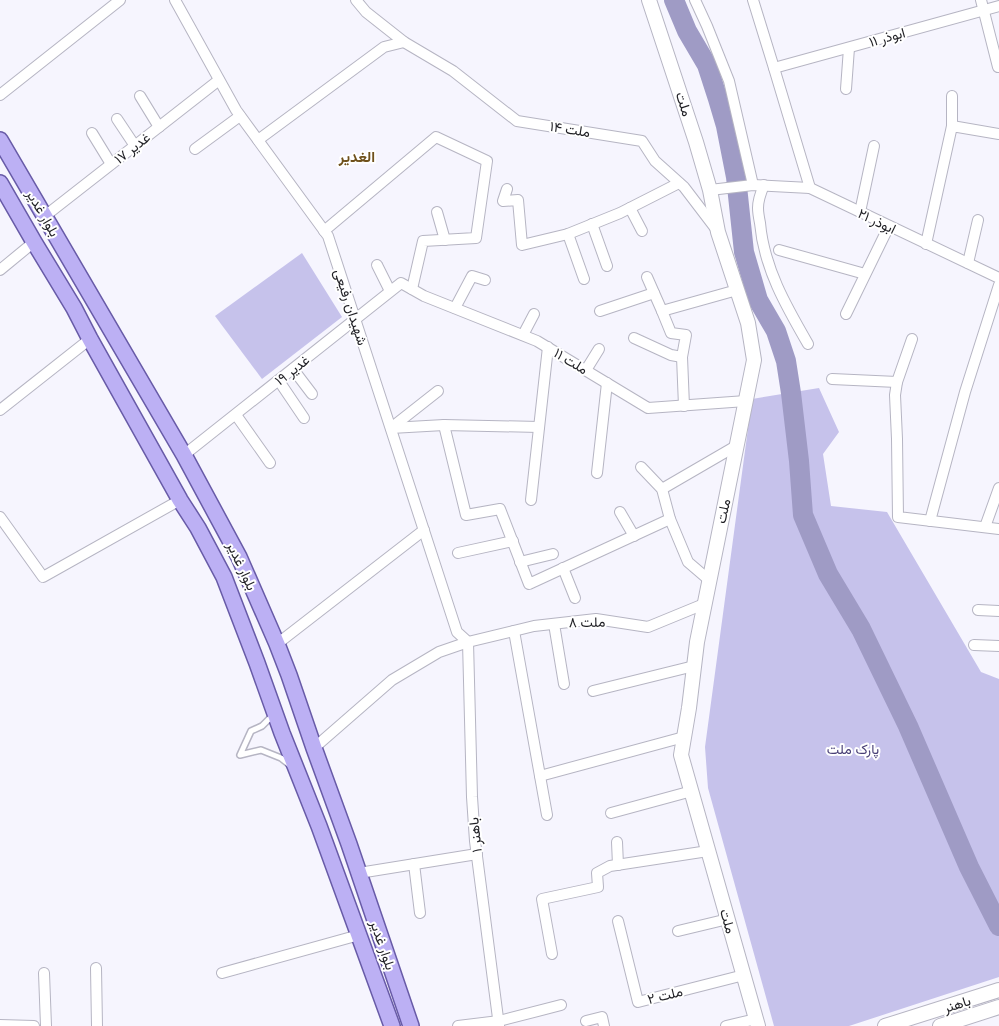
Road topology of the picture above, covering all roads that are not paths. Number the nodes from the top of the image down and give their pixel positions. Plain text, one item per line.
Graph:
1 (120, 0) edge
2 (175, 0) edge
3 (356, 0) edge
4 (649, 0) edge
5 (695, 0) edge
6 (752, 0) edge
7 (982, 5) edge
8 (999, 6) edge
9 (404, 42) junction
10 (849, 48) junction
11 (998, 67) edge
12 (774, 68) junction
13 (219, 80) junction
14 (846, 89) dead end
15 (0, 95) edge
16 (140, 96) dead end
17 (952, 96) dead end
18 (240, 116) junction
19 (117, 119) dead end
20 (952, 126) junction
21 (159, 127) junction
22 (92, 133) dead end
23 (999, 134) edge
24 (0, 140) edge
25 (258, 140) junction
26 (135, 146) junction
27 (874, 146) dead end
28 (195, 149) dead end
29 (111, 164) junction
30 (0, 183) edge
31 (679, 183) junction
32 (755, 185) junction
33 (810, 188) junction
34 (507, 189) dead end
35 (710, 190) junction
36 (630, 208) junction
37 (437, 212) dead end
38 (860, 212) junction
39 (45, 216) junction
40 (978, 220) dead end
41 (592, 224) junction
42 (888, 226) junction
43 (324, 230) junction
44 (642, 231) dead end
45 (718, 232) junction
46 (568, 234) junction
47 (445, 240) junction
48 (34, 242) junction
49 (926, 244) junction
50 (779, 250) dead end
51 (968, 263) junction
52 (377, 265) dead end
53 (607, 266) dead end
54 (0, 270) edge
55 (865, 274) junction
56 (647, 277) dead end
57 (999, 278) edge
58 (584, 279) dead end
59 (484, 280) dead end
60 (401, 283) joint
61 (999, 285) edge
62 (412, 289) junction
63 (737, 290) junction
64 (390, 292) junction
65 (654, 293) junction
66 (455, 308) junction
67 (662, 311) junction
68 (600, 312) dead end
69 (534, 314) dead end
70 (846, 314) dead end
71 (355, 320) junction
72 (523, 335) junction
73 (634, 338) dead end
74 (90, 339) junction
75 (912, 339) dead end
76 (808, 344) dead end
77 (548, 348) junction
78 (599, 349) dead end
79 (682, 356) junction
80 (293, 369) junction
81 (586, 370) junction
82 (832, 379) dead end
83 (279, 381) junction
84 (897, 382) junction
85 (607, 383) junction
86 (438, 391) dead end
87 (312, 394) dead end
88 (746, 401) junction
89 (684, 406) junction
90 (0, 410) edge
91 (236, 415) junction
92 (304, 418) dead end
93 (444, 425) junction
94 (539, 427) junction
95 (391, 428) junction
96 (736, 446) junction
97 (184, 456) junction
98 (270, 462) dead end
99 (641, 467) dead end
100 (597, 473) dead end
101 (999, 488) edge
102 (662, 489) junction
103 (180, 500) junction
104 (531, 500) dead end
105 (620, 512) dead end
106 (0, 517) edge
107 (670, 519) junction
108 (930, 521) junction
109 (985, 527) junction
110 (999, 529) edge
111 (424, 530) junction
112 (634, 536) junction
113 (513, 541) junction
114 (458, 553) dead end
115 (553, 554) dead end
116 (520, 562) junction
117 (563, 568) junction
118 (709, 580) junction
119 (575, 598) dead end
120 (704, 604) junction
121 (978, 610) dead end
122 (999, 611) edge
123 (554, 624) junction
124 (514, 631) junction
125 (468, 642) junction
126 (277, 644) junction
127 (974, 645) dead end
128 (999, 646) edge
129 (694, 666) junction
130 (564, 684) dead end
131 (593, 691) dead end
132 (275, 713) junction
133 (684, 737) junction
134 (314, 748) junction
135 (298, 772) junction
136 (540, 776) junction
137 (692, 791) junction
138 (611, 813) dead end
139 (547, 815) dead end
140 (617, 842) dead end
141 (708, 851) junction
142 (477, 854) junction
143 (414, 864) junction
144 (618, 865) junction
145 (359, 873) junction
146 (420, 913) dead end
147 (728, 919) junction
148 (618, 921) dead end
149 (678, 931) dead end
150 (359, 935) junction
151 (552, 954) dead end
152 (96, 968) dead end
153 (44, 973) dead end
154 (222, 973) dead end
155 (744, 975) junction
156 (999, 990) edge
157 (562, 1005) dead end
158 (999, 1007) edge
159 (586, 1021) dead end
160 (757, 1022) edge
161 (499, 1024) edge
162 (0, 1025) edge
163 (34, 1026) edge
164 (46, 1026) edge
165 (97, 1026) edge
166 (392, 1026) edge
167 (410, 1026) edge
168 (458, 1026) edge
169 (604, 1026) edge
170 (726, 1026) edge
171 (885, 1026) edge
172 (940, 1026) edge

1 - 15 street
2 - 13 street, شهیدان رفیعی
3 - 9 street, ۱۴ ملت
4 - 35 main road, ملت
5 - 32 street
6 - 12 street
7 - 8 street, ابوذر ۱۱
7 - 10 street, ابوذر ۱۱
7 - 11 street
9 - 25 street
9 - 31 street, ۱۴ ملت
10 - 12 street, ابوذر ۱۱
10 - 14 street
12 - 33 street
13 - 18 street, شهیدان رفیعی
13 - 21 street, ۱۷ غدیر
16 - 21 street
17 - 20 street
18 - 25 street, شهیدان رفیعی
18 - 28 street
19 - 26 street
20 - 23 street
20 - 49 street
21 - 26 street, ۱۷ غدیر
22 - 29 street
24 - 39 main road, بلوار غدیر
25 - 43 street, شهیدان رفیعی
26 - 29 street, ۱۷ غدیر
27 - 38 street
29 - 39 street, ۱۷ غدیر
30 - 48 main road, بلوار غدیر
31 - 36 street
31 - 45 street, ۱۴ ملت
32 - 33 street, ۲۱ ابوذر
32 - 35 street, ۲۱ ابوذر
32 - 76 street
33 - 38 street, ۲۱ ابوذر
34 - 46 street
35 - 45 main road, ملت
36 - 41 street
36 - 44 street
37 - 47 street
38 - 42 street, ۲۱ ابوذر
39 - 97 main road, بلوار غدیر
40 - 51 street
41 - 46 street
41 - 53 street
42 - 49 street, ۲۱ ابوذر
42 - 55 street
43 - 47 street
43 - 71 street, شهیدان رفیعی
45 - 63 main road, ملت
46 - 58 street
47 - 62 street
48 - 54 street
48 - 74 main road, بلوار غدیر
49 - 51 street, ۲۱ ابوذر
50 - 55 street
51 - 57 street, ۲۱ ابوذر
52 - 64 street
55 - 70 street
56 - 65 street
59 - 66 street
60 - 62 street, ۱۱ ملت
60 - 64 street, ۱۹ غدیر
61 - 108 street
62 - 66 street, ۱۱ ملت
63 - 67 street
63 - 88 main road, ملت
64 - 71 street, ۱۹ غدیر
65 - 67 street
65 - 68 street
66 - 72 street, ۱۱ ملت
67 - 79 street
69 - 72 street
71 - 80 street, ۱۹ غدیر
71 - 95 street, شهیدان رفیعی
72 - 77 street, ۱۱ ملت
73 - 79 street
74 - 90 street
74 - 103 main road, بلوار غدیر
75 - 84 street
77 - 81 street, ۱۱ ملت
77 - 94 street
78 - 81 street
79 - 89 street
80 - 83 street, ۱۹ غدیر
80 - 87 street
81 - 85 street, ۱۱ ملت
82 - 84 street
83 - 91 street, ۱۹ غدیر
83 - 92 street
84 - 108 street
85 - 89 street, ۱۱ ملت
85 - 100 street
86 - 95 street
88 - 89 street, ۱۱ ملت
88 - 96 main road, ملت
91 - 97 street, ۱۹ غدیر
91 - 98 street
93 - 94 street
93 - 95 street
93 - 113 street
94 - 104 street
95 - 111 street, شهیدان رفیعی
96 - 102 street
96 - 118 main road, ملت
97 - 126 main road, بلوار غدیر
99 - 102 street
101 - 109 street
102 - 107 street
103 - 106 street
103 - 132 main road, بلوار غدیر
105 - 112 street
107 - 112 street
107 - 118 street
108 - 109 street
109 - 110 street
111 - 125 street, شهیدان رفیعی
111 - 126 street
112 - 117 street
113 - 114 street
113 - 116 street
115 - 116 street
116 - 117 street
117 - 119 street
118 - 120 main road, ملت
120 - 123 street, ۸ ملت
120 - 129 main road, ملت
121 - 122 street
123 - 124 street, ۸ ملت
123 - 130 street
124 - 125 street, ۸ ملت
124 - 136 street
125 - 134 street, ۸ ملت
125 - 142 street, باهنر ۱
126 - 134 main road, بلوار غدیر
127 - 128 street
129 - 131 street
129 - 133 main road, ملت
132 - 135 main road, بلوار غدیر
132 - 135 lane
133 - 136 street
133 - 137 main road, ملت
134 - 145 main road, بلوار غدیر
135 - 150 main road, بلوار غدیر
136 - 139 street
137 - 138 street
137 - 141 main road, ملت
140 - 144 street
141 - 144 street
141 - 147 main road, ملت
142 - 143 street
142 - 161 street, باهنر ۱
143 - 145 street
143 - 146 street
144 - 151 street
145 - 167 main road, بلوار غدیر
147 - 149 street
147 - 155 main road, ملت
148 - 155 street, ۲ ملت
150 - 154 street
150 - 166 main road, بلوار غدیر
152 - 165 street
153 - 164 street
155 - 160 main road, ملت
156 - 171 main road, باهنر
157 - 161 street
158 - 172 main road, باهنر
159 - 169 street
160 - 170 street
161 - 168 street
162 - 163 street

